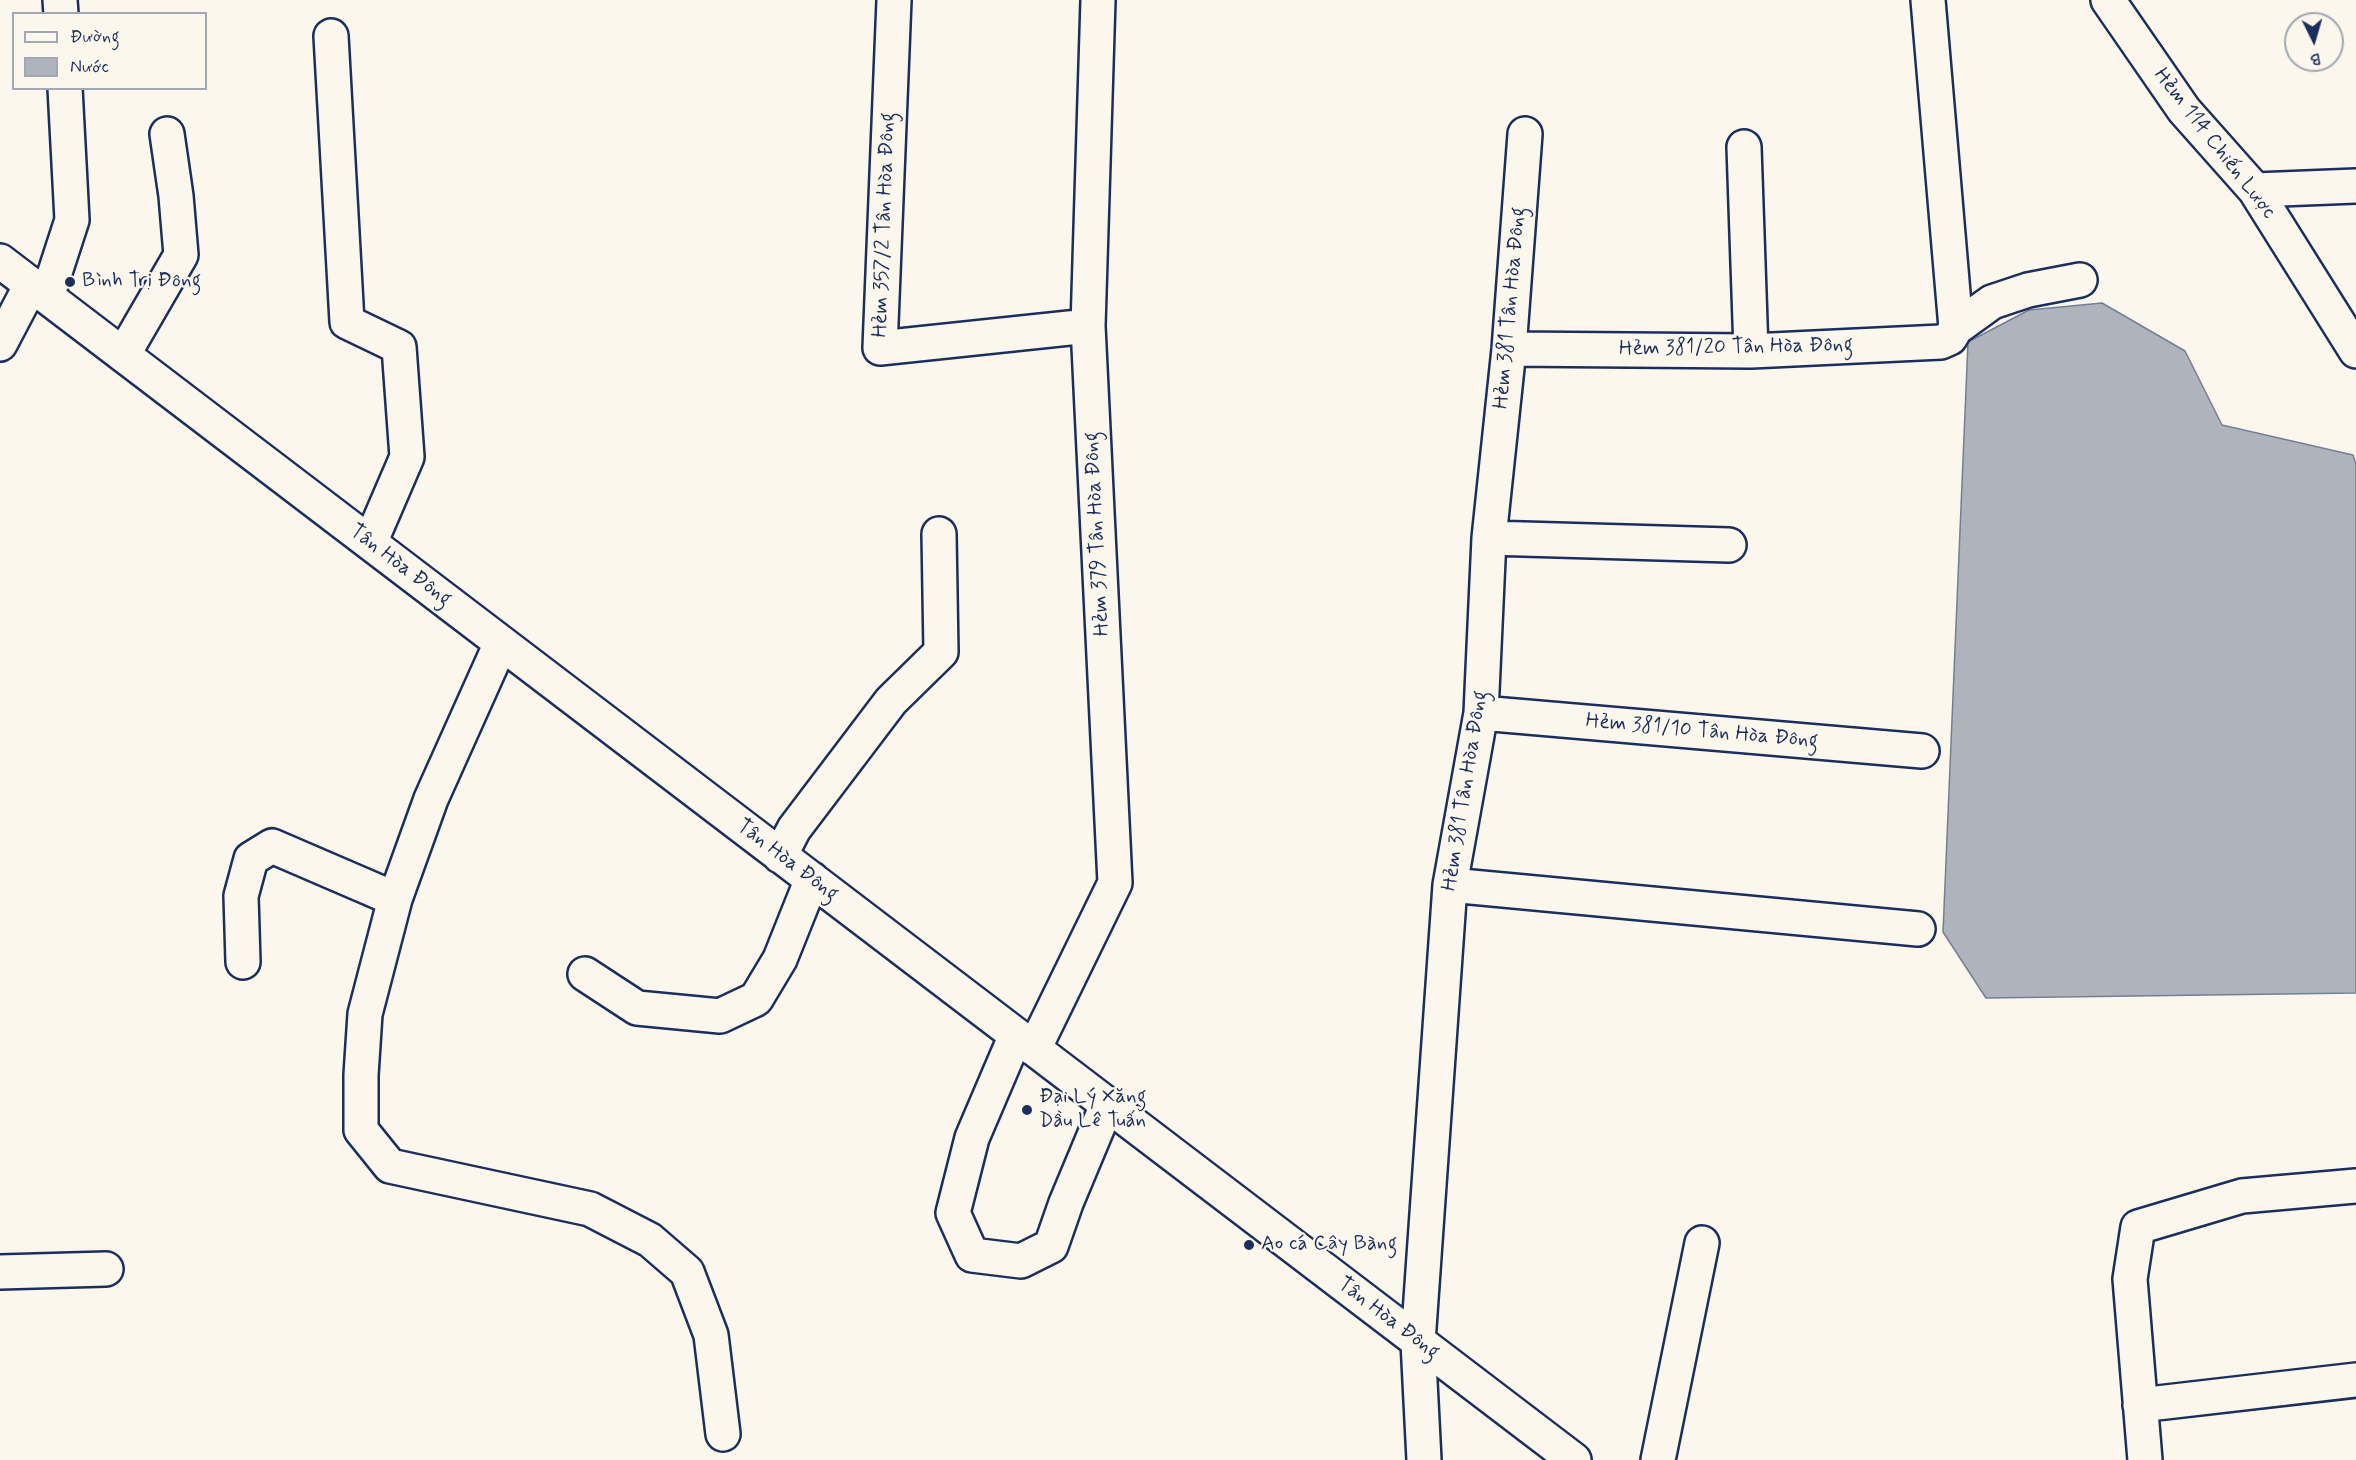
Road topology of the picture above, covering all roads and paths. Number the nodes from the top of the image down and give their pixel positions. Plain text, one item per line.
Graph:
1 (894, 0) edge
2 (1098, 0) edge
3 (1928, 0) edge
4 (2108, 0) edge
5 (331, 36) dead end
6 (65, 90) edge
7 (167, 134) dead end
8 (1525, 134) dead end
9 (1744, 147) dead end
10 (2356, 186) edge
11 (2255, 190) junction
12 (0, 261) edge
13 (2080, 280) dead end
14 (39, 291) junction
15 (1088, 326) junction
16 (1956, 328) junction
17 (0, 344) edge
18 (1509, 349) junction
19 (1752, 351) junction
20 (2356, 351) edge
21 (123, 355) junction
22 (939, 534) dead end
23 (1489, 538) junction
24 (370, 543) junction
25 (1729, 545) dead end
26 (501, 643) junction
27 (1482, 713) junction
28 (1922, 752) dead end
29 (780, 856) junction
30 (812, 879) junction
31 (1450, 885) junction
32 (395, 899) junction
33 (1918, 929) dead end
34 (243, 962) dead end
35 (585, 974) dead end
36 (1025, 1042) junction
37 (1107, 1105) junction
38 (2356, 1186) edge
39 (1702, 1243) dead end
40 (106, 1269) dead end
41 (0, 1272) edge
42 (1418, 1342) junction
43 (2356, 1380) edge
44 (2140, 1405) junction
45 (723, 1434) dead end
46 (1424, 1460) edge
47 (1574, 1460) edge
48 (1658, 1460) edge
49 (2145, 1460) edge

1 - 15 street, Hẻm 357/2 Tân Hòa Đông
2 - 15 street, Hẻm 379 Tân Hòa Đông
3 - 16 street
4 - 11 street, Hẻm 114 Chiến Lược
5 - 24 street
6 - 14 street
7 - 21 street
8 - 18 street, Hẻm 381 Tân Hòa Đông
9 - 19 street
10 - 11 street
11 - 20 street, Hẻm 114 Chiến Lược
12 - 14 street, Tân Hòa Đông
13 - 16 street, Hẻm 381/20 Tân Hòa Đông
14 - 17 street
14 - 21 street, Tân Hòa Đông
15 - 36 street, Hẻm 379 Tân Hòa Đông
16 - 19 street, Hẻm 381/20 Tân Hòa Đông
18 - 19 street, Hẻm 381/20 Tân Hòa Đông
18 - 23 street, Hẻm 381 Tân Hòa Đông
21 - 24 street, Tân Hòa Đông
22 - 29 street
23 - 25 street
23 - 27 street, Hẻm 381 Tân Hòa Đông
24 - 26 street, Tân Hòa Đông
26 - 29 street, Tân Hòa Đông
26 - 32 street
27 - 28 street, Hẻm 381/10 Tân Hòa Đông
27 - 31 street, Hẻm 381 Tân Hòa Đông
29 - 30 street, Tân Hòa Đông
30 - 35 street
30 - 36 street, Tân Hòa Đông
31 - 33 street
31 - 42 street, Hẻm 381 Tân Hòa Đông
32 - 34 street
32 - 45 street
36 - 37 street, Tân Hòa Đông
36 - 37 street, Hẻm 379 Tân Hòa Đông
37 - 42 street, Tân Hòa Đông
38 - 44 street
39 - 48 street
40 - 41 street
42 - 46 street, Hẻm 381 Tân Hòa Đông
42 - 47 street, Tân Hòa Đông
43 - 44 street
44 - 49 street

